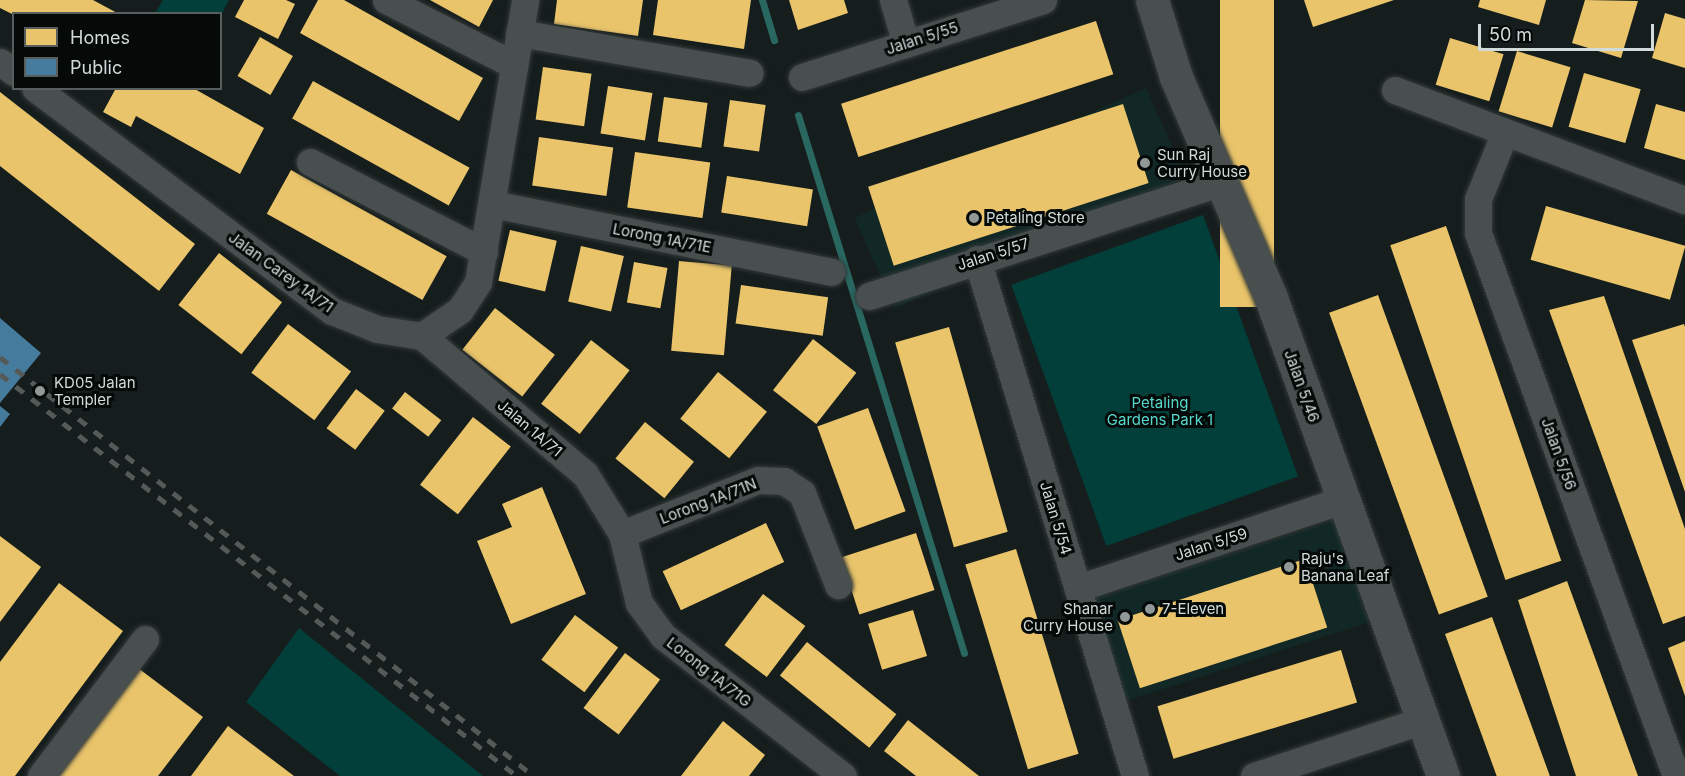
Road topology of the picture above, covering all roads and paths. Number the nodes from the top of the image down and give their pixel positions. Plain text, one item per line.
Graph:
1 (386, 0) edge
2 (525, 0) edge
3 (893, 0) edge
4 (1043, 0) edge
5 (1152, 0) edge
6 (519, 33) junction
7 (906, 44) junction
8 (514, 65) junction
9 (750, 73) dead end
10 (802, 77) dead end
11 (38, 90) edge
12 (1395, 90) dead end
13 (1505, 132) junction
14 (310, 162) dead end
15 (1221, 182) junction
16 (1685, 200) edge
17 (492, 204) junction
18 (484, 252) junction
19 (977, 259) junction
20 (831, 272) dead end
21 (869, 296) dead end
22 (422, 336) junction
23 (1343, 500) junction
24 (622, 534) junction
25 (838, 585) dead end
26 (1078, 588) junction
27 (145, 639) dead end
28 (1423, 720) junction
29 (41, 776) edge
30 (843, 776) edge
31 (1136, 776) edge
32 (1254, 776) edge
33 (1443, 776) edge
34 (1676, 776) edge

1 - 8 street
2 - 6 street
3 - 7 street
4 - 7 street, Jalan 5/55
5 - 15 street, Jalan 5/46
6 - 8 street
6 - 9 street
7 - 10 street, Jalan 5/55
8 - 17 street
11 - 22 street, Jalan Carey 1A/71
12 - 13 street
13 - 16 street
13 - 34 street, Jalan 5/56
14 - 18 street
15 - 19 street, Jalan 5/57
15 - 23 street, Jalan 5/46
17 - 18 street
17 - 20 street, Lorong 1A/71E
18 - 22 street
19 - 21 street, Jalan 5/57
19 - 26 street, Jalan 5/54
22 - 24 street, Jalan 1A/71
23 - 26 street, Jalan 5/59
23 - 28 street, Jalan 5/46
24 - 25 street, Lorong 1A/71N
24 - 30 street, Lorong 1A/71G
26 - 31 street, Jalan 5/54
27 - 29 street
28 - 32 street
28 - 33 street, Jalan 5/46

